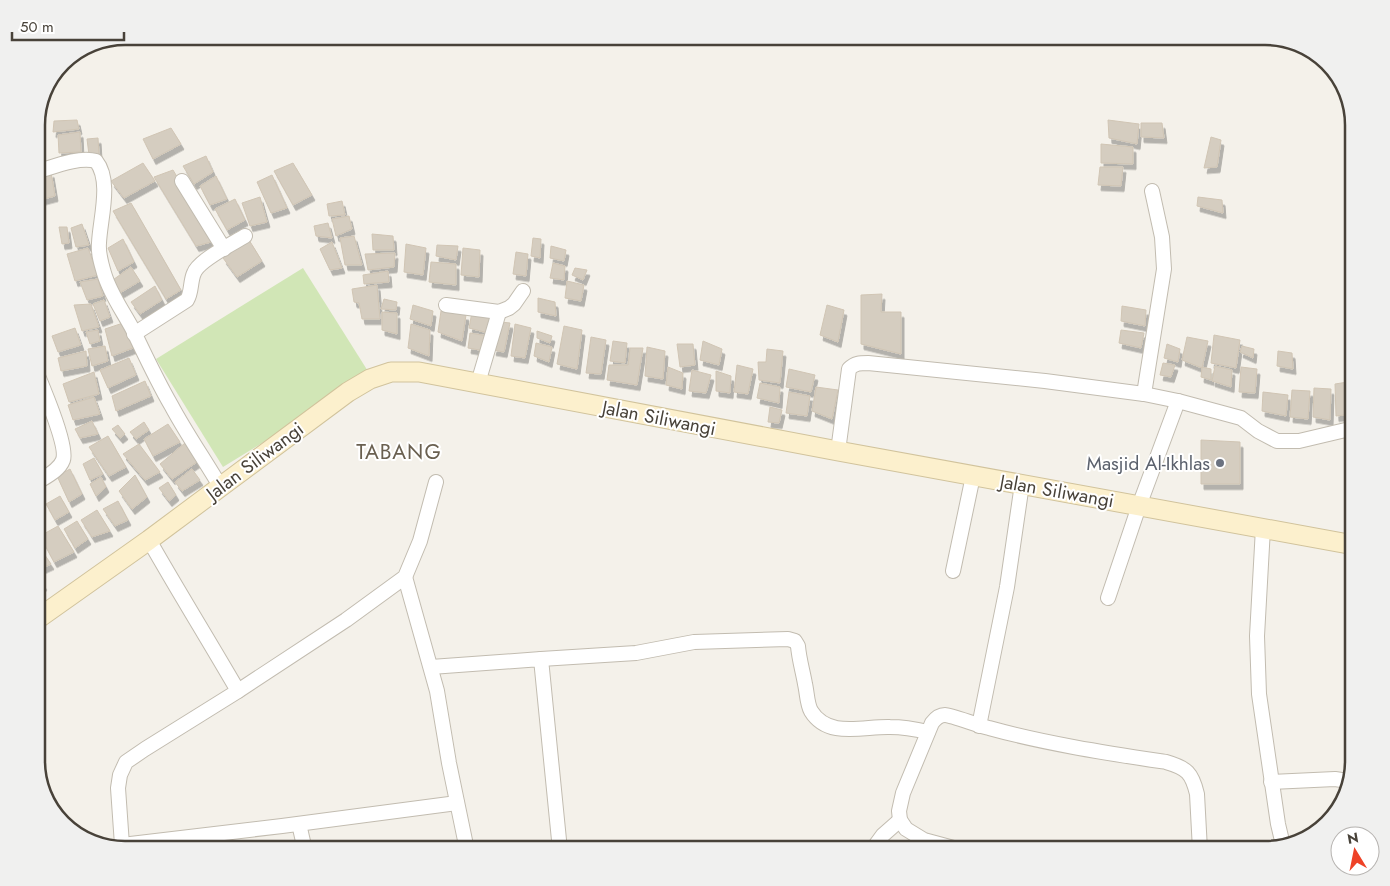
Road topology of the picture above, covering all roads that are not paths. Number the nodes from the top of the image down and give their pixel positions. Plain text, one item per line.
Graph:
1 (45, 169) edge
2 (182, 181) dead end
3 (1152, 191) dead end
4 (245, 236) dead end
5 (224, 249) junction
6 (523, 291) dead end
7 (446, 305) dead end
8 (500, 312) junction
9 (134, 334) junction
10 (478, 383) junction
11 (1144, 394) junction
12 (45, 395) edge
13 (1178, 401) junction
14 (1345, 430) edge
15 (838, 451) junction
16 (973, 476) junction
17 (45, 477) edge
18 (436, 482) dead end
19 (1022, 484) junction
20 (220, 486) junction
21 (1139, 506) junction
22 (1263, 528) junction
23 (149, 540) junction
24 (1345, 542) edge
25 (953, 571) dead end
26 (405, 577) junction
27 (1108, 598) dead end
28 (45, 614) edge
29 (541, 659) junction
30 (431, 667) junction
31 (238, 691) junction
32 (978, 726) junction
33 (928, 732) junction
34 (1342, 780) edge
35 (1272, 782) junction
36 (457, 803) junction
37 (900, 820) junction
38 (299, 824) junction
39 (1282, 839) edge
40 (118, 840) edge
41 (159, 841) edge
42 (303, 841) edge
43 (465, 841) edge
44 (559, 841) edge
45 (879, 841) edge
46 (928, 841) edge
47 (1200, 841) edge

1 - 9 street
2 - 5 street
3 - 11 street
4 - 5 street
5 - 9 street
6 - 8 street
7 - 8 street
8 - 10 street
9 - 20 street
10 - 15 main road, Jalan Siliwangi
10 - 20 main road, Jalan Siliwangi
11 - 13 street
11 - 15 street
12 - 17 street
13 - 14 street
13 - 21 street
15 - 16 main road, Jalan Siliwangi
16 - 19 main road, Jalan Siliwangi
16 - 25 street
18 - 26 street
19 - 21 main road, Jalan Siliwangi
19 - 32 street
20 - 23 main road, Jalan Siliwangi
21 - 22 main road, Jalan Siliwangi
21 - 27 street
22 - 24 main road, Jalan Siliwangi
22 - 35 street
23 - 28 main road, Jalan Siliwangi
23 - 31 street
26 - 30 street
26 - 31 street
29 - 30 street
29 - 33 street
29 - 44 street
30 - 36 street
31 - 40 street
32 - 33 street
32 - 47 street
33 - 37 street
34 - 35 street
35 - 39 street
36 - 38 street
36 - 43 street
37 - 45 street
37 - 46 street
38 - 41 street
38 - 42 street

